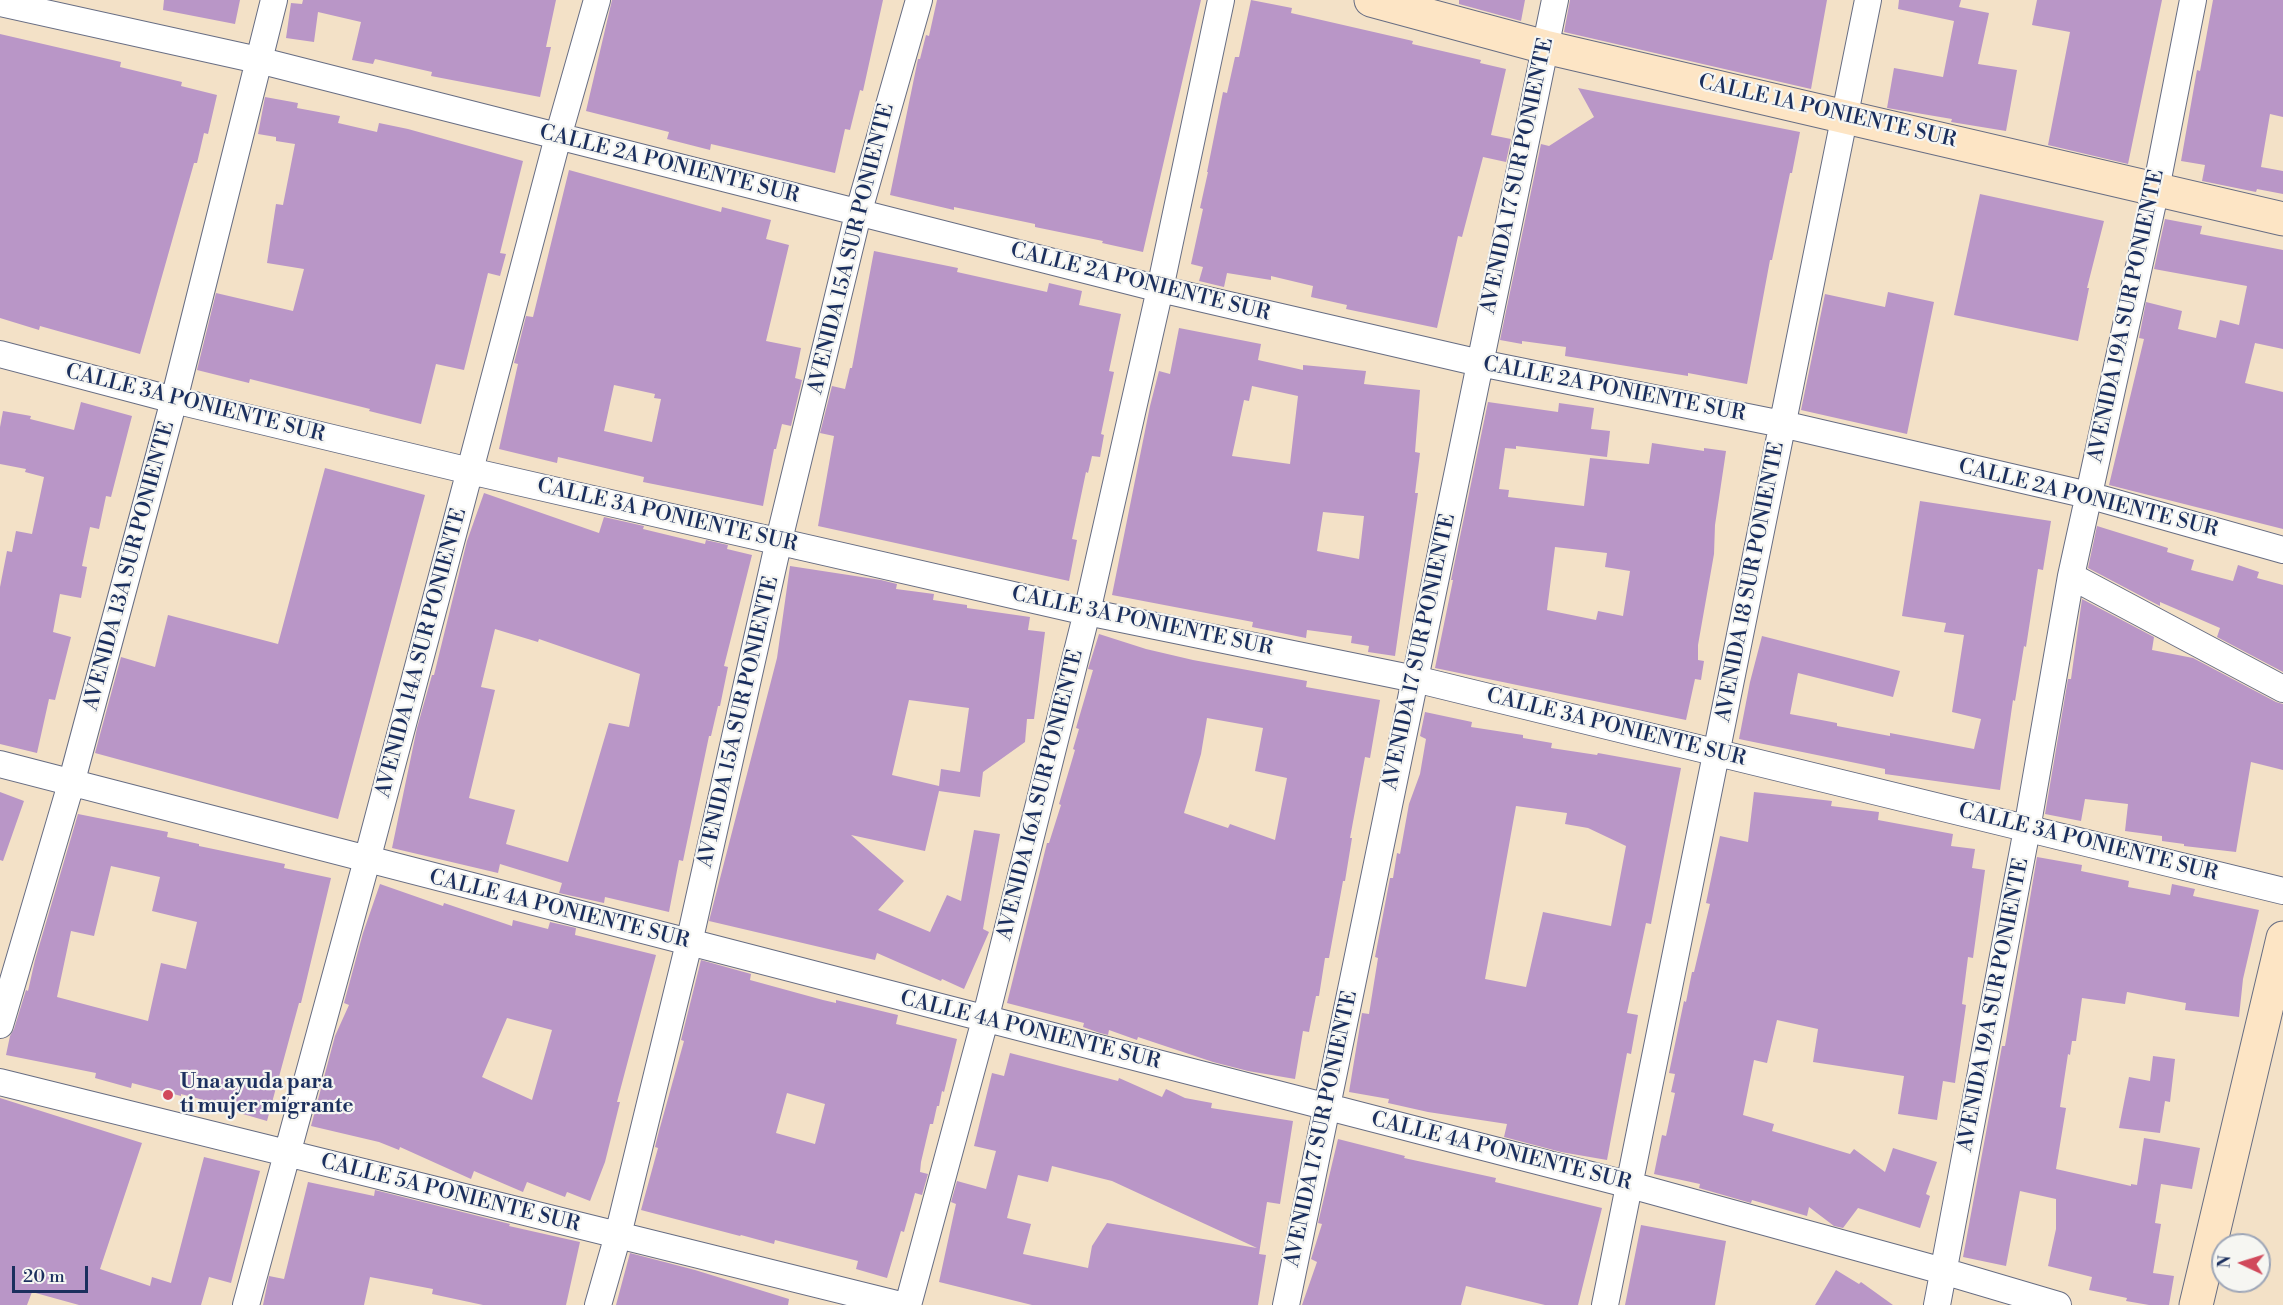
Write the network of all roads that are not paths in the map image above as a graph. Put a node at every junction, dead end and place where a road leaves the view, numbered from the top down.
1 (274, 0) edge
2 (597, 0) edge
3 (919, 0) edge
4 (1221, 0) edge
5 (1371, 0) edge
6 (1555, 0) edge
7 (1868, 0) edge
8 (2193, 0) edge
9 (0, 3) edge
10 (1545, 47) junction
11 (258, 60) junction
12 (1845, 115) junction
13 (558, 136) junction
14 (2156, 189) junction
15 (858, 214) junction
16 (2283, 219) edge
17 (1160, 289) junction
18 (0, 354) edge
19 (1480, 363) junction
20 (174, 400) junction
21 (1782, 424) junction
22 (470, 471) junction
23 (2088, 495) junction
24 (779, 540) junction
25 (2283, 550) edge
26 (2071, 576) junction
27 (1087, 612) junction
28 (1415, 679) junction
29 (2283, 689) edge
30 (1716, 752) junction
31 (0, 765) edge
32 (71, 784) junction
33 (2027, 829) junction
34 (367, 860) junction
35 (2283, 891) edge
36 (2283, 938) edge
37 (689, 943) junction
38 (985, 1020) junction
39 (0, 1025) edge
40 (0, 1082) edge
41 (1327, 1107) junction
42 (288, 1154) junction
43 (1630, 1185) junction
44 (618, 1235) junction
45 (1943, 1271) junction
46 (246, 1305) edge
47 (598, 1305) edge
48 (901, 1305) edge
49 (908, 1305) edge
50 (1286, 1305) edge
51 (1605, 1305) edge
52 (1937, 1305) edge
53 (2058, 1305) edge
54 (2196, 1305) edge

1 - 11 street, AVENIDA 13A SUR PONIENTE
2 - 13 street, AVENIDA 14A SUR PONIENTE
3 - 15 street, AVENIDA 15A SUR PONIENTE
4 - 17 street, AVENIDA 16A SUR PONIENTE
5 - 10 street, CALLE 1A PONIENTE SUR
6 - 10 street, AVENIDA 17 SUR PONIENTE
7 - 12 street, AVENIDA 18 SUR PONIENTE
8 - 14 street, AVENIDA 19A SUR PONIENTE
9 - 11 street, CALLE 2A PONIENTE SUR
10 - 12 street, CALLE 1A PONIENTE SUR
10 - 19 street, AVENIDA 17 SUR PONIENTE
11 - 13 street, CALLE 2A PONIENTE SUR
11 - 20 street, AVENIDA 13A SUR PONIENTE
12 - 14 street, CALLE 1A PONIENTE SUR
12 - 21 street, AVENIDA 18 SUR PONIENTE
13 - 15 street, CALLE 2A PONIENTE SUR
13 - 22 street, AVENIDA 14A SUR PONIENTE
14 - 16 street, CALLE 1A PONIENTE SUR
14 - 23 street, AVENIDA 19A SUR PONIENTE
15 - 17 street, CALLE 2A PONIENTE SUR
15 - 24 street, AVENIDA 15A SUR PONIENTE
17 - 19 street, CALLE 2A PONIENTE SUR
17 - 27 street, AVENIDA 16A SUR PONIENTE
18 - 20 street, CALLE 3A PONIENTE SUR
19 - 21 street, CALLE 2A PONIENTE SUR
19 - 28 street, AVENIDA 17 SUR PONIENTE
20 - 22 street, CALLE 3A PONIENTE SUR
20 - 32 street, AVENIDA 13A SUR PONIENTE
21 - 23 street, CALLE 2A PONIENTE SUR
21 - 30 street, AVENIDA 18 SUR PONIENTE
22 - 24 street, CALLE 3A PONIENTE SUR
22 - 34 street, AVENIDA 14A SUR PONIENTE
23 - 25 street, CALLE 2A PONIENTE SUR
23 - 26 street, AVENIDA 19A SUR PONIENTE
24 - 27 street, CALLE 3A PONIENTE SUR
24 - 37 street, AVENIDA 15A SUR PONIENTE
26 - 29 street
26 - 33 street, AVENIDA 19A SUR PONIENTE
27 - 28 street, CALLE 3A PONIENTE SUR
27 - 38 street, AVENIDA 16A SUR PONIENTE
28 - 30 street, CALLE 3A PONIENTE SUR
28 - 41 street, AVENIDA 17 SUR PONIENTE
30 - 33 street, CALLE 3A PONIENTE SUR
30 - 43 street, AVENIDA 18 SUR PONIENTE
31 - 32 street, CALLE 4A PONIENTE SUR
32 - 34 street, CALLE 4A PONIENTE SUR
32 - 39 street, AVENIDA 13A SUR PONIENTE
33 - 35 street, CALLE 3A PONIENTE SUR
33 - 45 street, AVENIDA 19A SUR PONIENTE
34 - 37 street, CALLE 4A PONIENTE SUR
34 - 42 street, AVENIDA 14A SUR PONIENTE
36 - 54 street
37 - 38 street, CALLE 4A PONIENTE SUR
37 - 44 street, AVENIDA 15A SUR PONIENTE
38 - 41 street, CALLE 4A PONIENTE SUR
38 - 49 street, AVENIDA 16A SUR PONIENTE
40 - 42 street, CALLE 5A PONIENTE SUR
41 - 43 street, CALLE 4A PONIENTE SUR
41 - 50 street, AVENIDA 17 SUR PONIENTE
42 - 44 street, CALLE 5A PONIENTE SUR
42 - 46 street, AVENIDA 14A SUR PONIENTE
43 - 45 street, CALLE 4A PONIENTE SUR
43 - 51 street, AVENIDA 18 SUR PONIENTE
44 - 47 street, AVENIDA 15A SUR PONIENTE
44 - 48 street, CALLE 5A PONIENTE SUR
45 - 52 street, AVENIDA 19A SUR PONIENTE
45 - 53 street, CALLE 4A PONIENTE SUR

